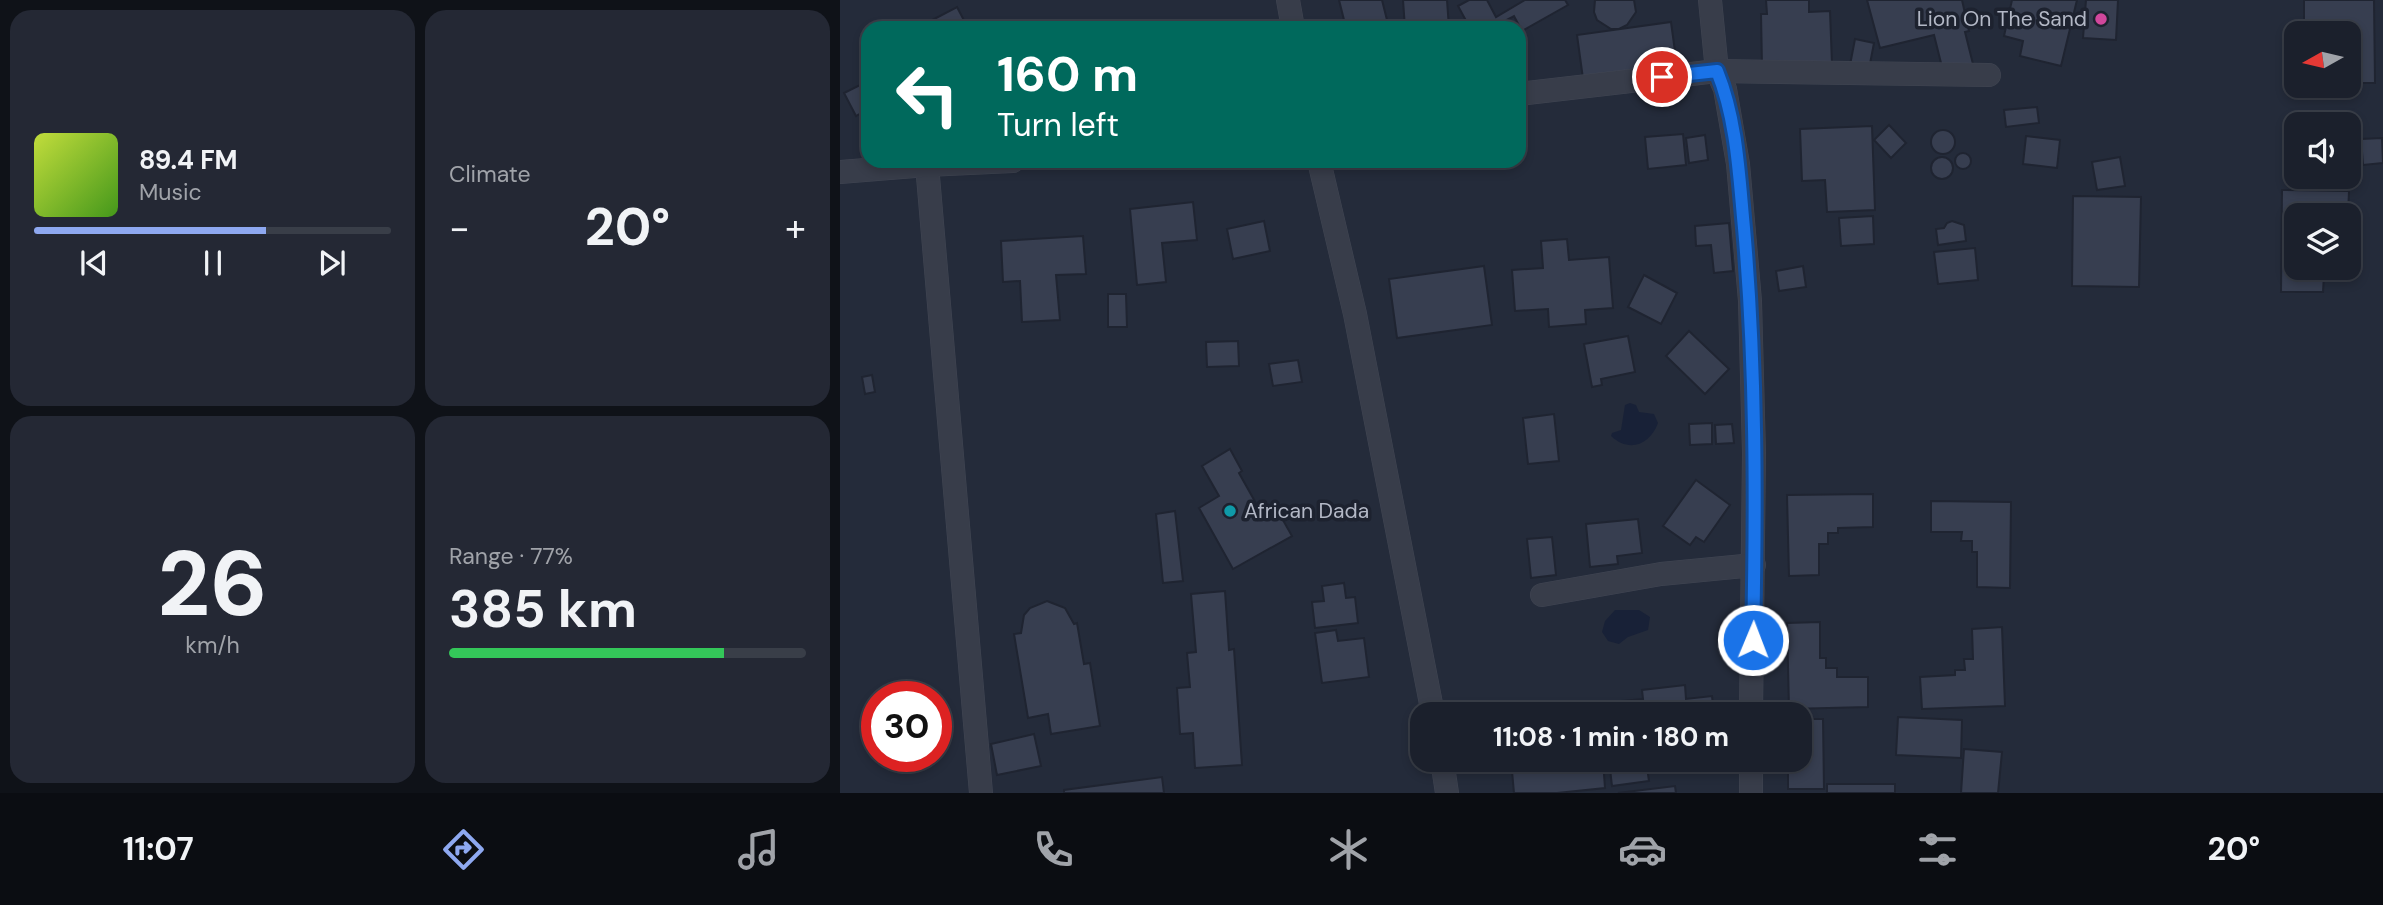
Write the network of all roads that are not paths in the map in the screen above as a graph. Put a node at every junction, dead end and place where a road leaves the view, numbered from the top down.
1 (1288, 0) edge
2 (1710, 0) edge
3 (1292, 21) edge
4 (1717, 71) junction
5 (1989, 75) dead end
6 (1526, 93) edge
7 (890, 168) edge
8 (928, 168) edge
9 (1321, 168) edge
10 (840, 172) edge
11 (1754, 565) junction
12 (1542, 595) dead end
13 (1431, 702) edge
14 (1751, 702) edge
15 (1444, 772) edge
16 (1751, 772) edge
17 (981, 793) edge
18 (1447, 793) edge
19 (1751, 793) edge

1 - 3 street
2 - 4 street
4 - 5 street
4 - 6 street
4 - 11 street
7 - 10 street
8 - 17 street
9 - 13 street
11 - 12 street
11 - 14 street
15 - 18 street
16 - 19 street

